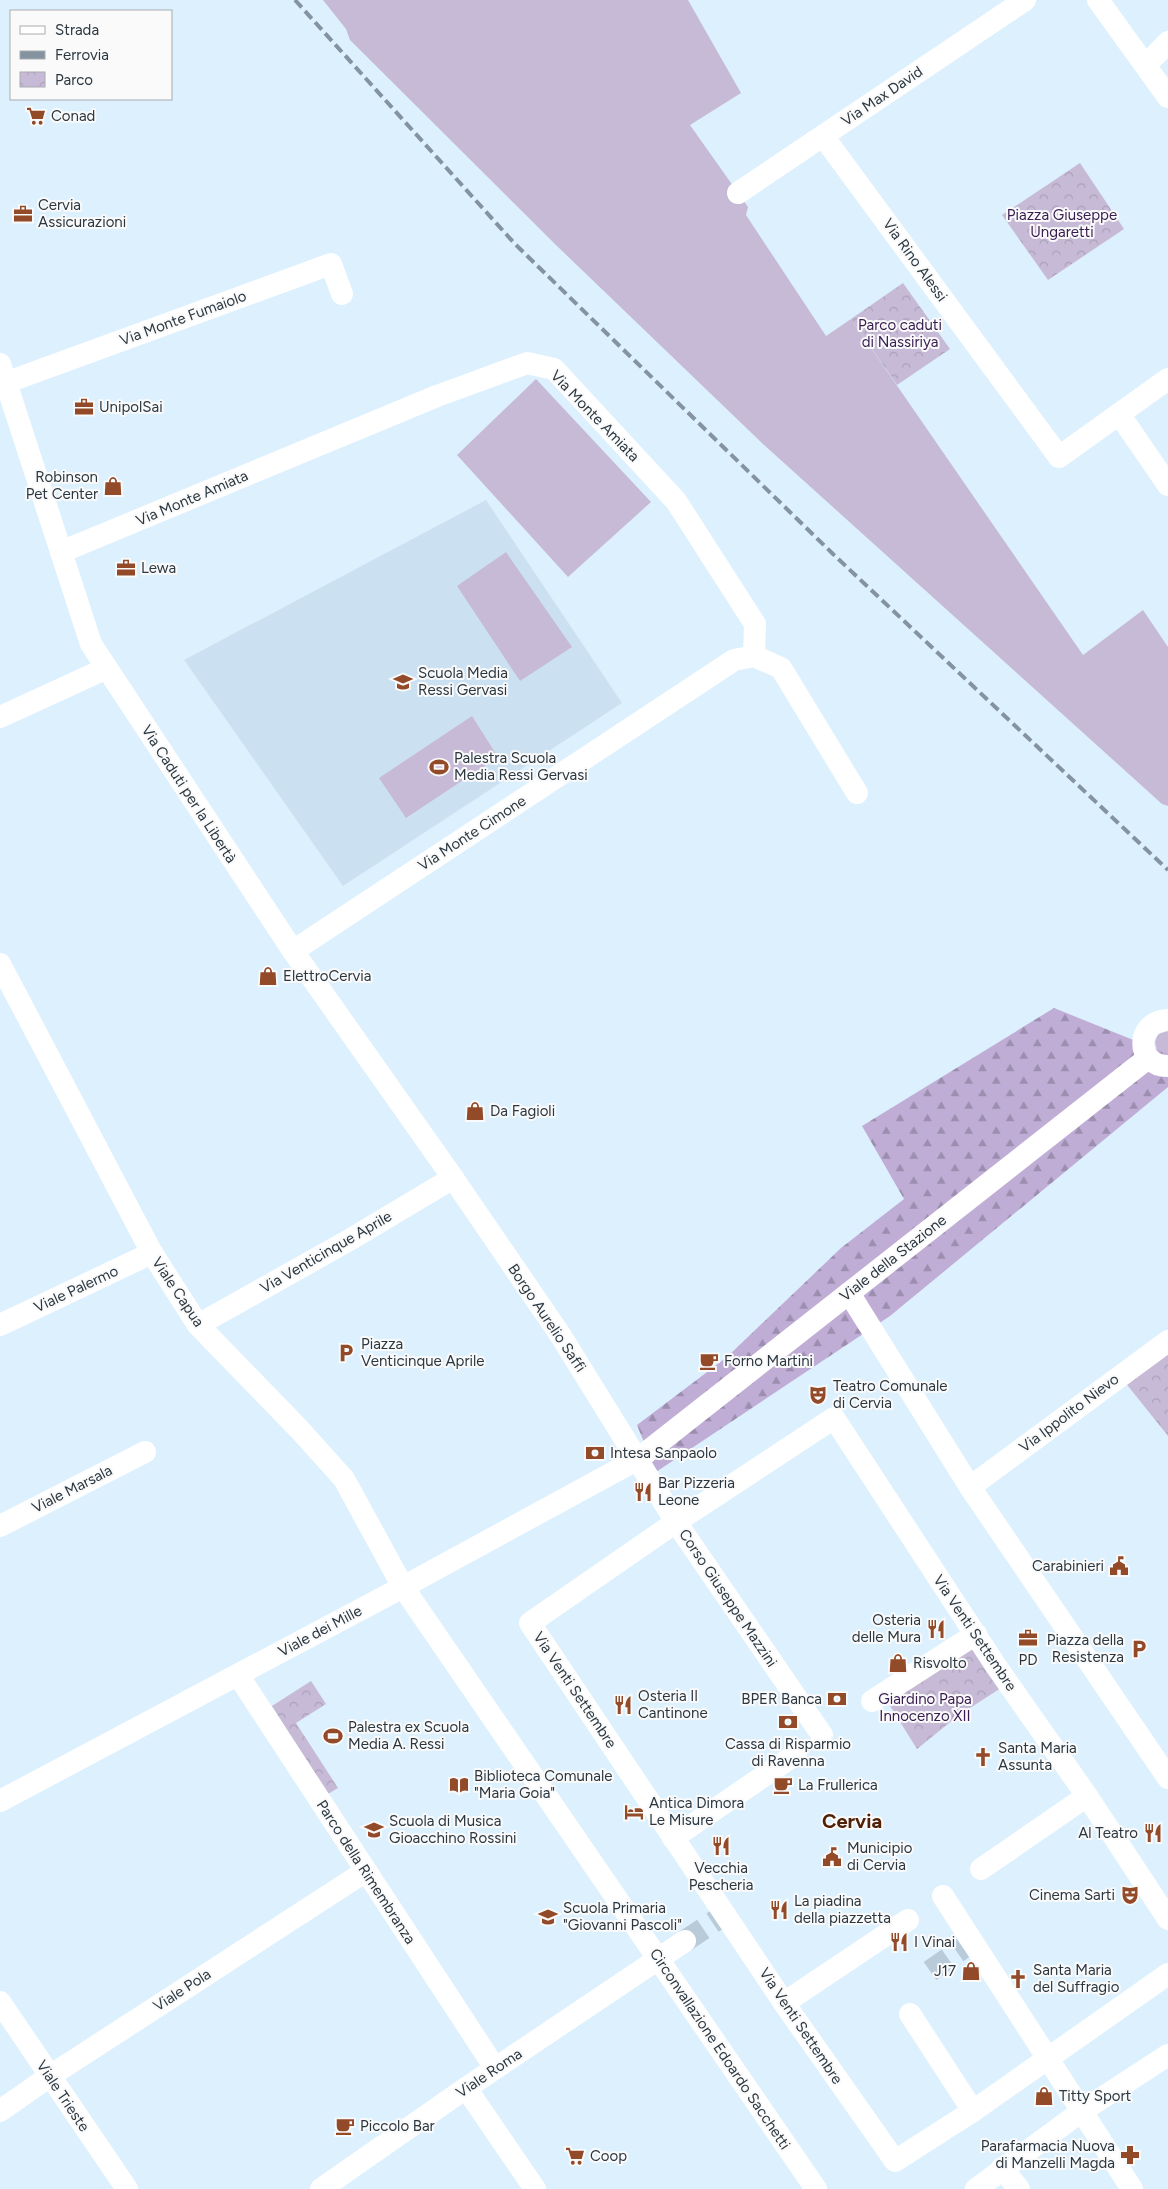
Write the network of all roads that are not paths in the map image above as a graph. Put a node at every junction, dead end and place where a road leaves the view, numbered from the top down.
1 (1026, 0) edge
2 (1098, 0) edge
3 (1168, 42) edge
4 (1146, 65) junction
5 (1168, 97) edge
6 (823, 136) junction
7 (738, 193) dead end
8 (342, 294) dead end
9 (2, 371) edge
10 (1168, 380) edge
11 (1119, 414) junction
12 (1168, 485) edge
13 (61, 552) junction
14 (754, 656) junction
15 (107, 668) junction
16 (0, 717) edge
17 (857, 793) dead end
18 (293, 951) junction
19 (0, 964) edge
20 (1168, 1020) edge
21 (1158, 1062) edge
22 (453, 1178) junction
23 (152, 1253) junction
24 (849, 1293) junction
25 (2, 1319) edge
26 (198, 1325) junction
27 (1168, 1341) edge
28 (145, 1452) dead end
29 (638, 1459) junction
30 (970, 1487) junction
31 (676, 1522) junction
32 (0, 1526) edge
33 (403, 1587) junction
34 (976, 1634) junction
35 (238, 1675) junction
36 (872, 1701) dead end
37 (822, 1735) dead end
38 (796, 1754) dead end
39 (1168, 1778) edge
40 (1087, 1796) junction
41 (0, 1801) edge
42 (673, 1838) junction
43 (981, 1869) dead end
44 (366, 1872) junction
45 (943, 1896) dead end
46 (1168, 1919) edge
47 (908, 1920) dead end
48 (685, 1941) tunnel mouth
49 (658, 1959) junction
50 (1168, 1974) edge
51 (0, 2002) edge
52 (784, 2002) junction
53 (910, 2014) dead end
54 (1168, 2055) edge
55 (1048, 2058) junction
56 (495, 2068) junction
57 (50, 2076) junction
58 (466, 2088) junction
59 (0, 2111) edge
60 (973, 2111) junction
61 (1082, 2111) junction
62 (1002, 2168) junction
63 (813, 2188) edge
64 (127, 2189) edge
65 (321, 2189) edge
66 (535, 2189) edge
67 (976, 2189) edge
68 (1019, 2189) edge
69 (1132, 2189) edge

1 - 6 street, Via Max David
2 - 4 street
3 - 4 street
4 - 5 street
6 - 7 street, Via Max David
6 - 11 street, Via Rino Alessi
8 - 9 street, Via Monte Fumaiolo
9 - 13 street, Via Caduti per la Libertà
10 - 11 street
11 - 12 street
13 - 14 street, Via Monte Amiata
13 - 15 street, Via Caduti per la Libertà
14 - 17 street
14 - 18 street, Via Monte Cimone
15 - 16 street
15 - 18 street, Via Caduti per la Libertà
18 - 22 street, Via Caduti per la Libertà
19 - 23 street, Viale Capua
20 - 21 street
21 - 24 street, Viale della Stazione
22 - 26 street, Via Venticinque Aprile
22 - 29 street, Borgo Aurelio Saffi
23 - 25 street, Viale Palermo
23 - 26 street, Viale Capua
24 - 29 street, Viale della Stazione
24 - 30 street
26 - 33 street, Viale Capua
27 - 30 street, Via Ippolito Nievo
28 - 32 street, Viale Marsala
29 - 31 street, Corso Giuseppe Mazzini
29 - 33 street, Viale dei Mille
30 - 39 street
31 - 34 street, Via Venti Settembre
31 - 37 street, Corso Giuseppe Mazzini
31 - 42 street, Via Venti Settembre
33 - 35 street, Viale dei Mille
33 - 49 street, Circonvallazione Edoardo Sacchetti
34 - 36 street
34 - 40 street, Via Venti Settembre
35 - 41 street, Viale dei Mille
35 - 44 street, Parco della Rimembranza
38 - 42 street
40 - 43 street
40 - 46 street, Via Venti Settembre
42 - 52 street, Via Venti Settembre
44 - 56 street, Parco della Rimembranza
44 - 57 street, Viale Pola
45 - 55 street
47 - 52 street
48 - 49 street, Viale Roma
49 - 56 street, Viale Roma
49 - 63 street, Circonvallazione Edoardo Sacchetti
50 - 55 street, Via Venti Settembre
51 - 57 street, Viale Trieste
52 - 60 street, Via Venti Settembre
53 - 60 street
54 - 61 street
55 - 60 street, Via Venti Settembre
55 - 61 street
56 - 58 street, Viale Roma
57 - 59 street, Viale Pola
57 - 64 street, Viale Trieste
58 - 65 street, Viale Roma
58 - 66 street
61 - 62 street
61 - 69 street
62 - 67 street
62 - 68 street

